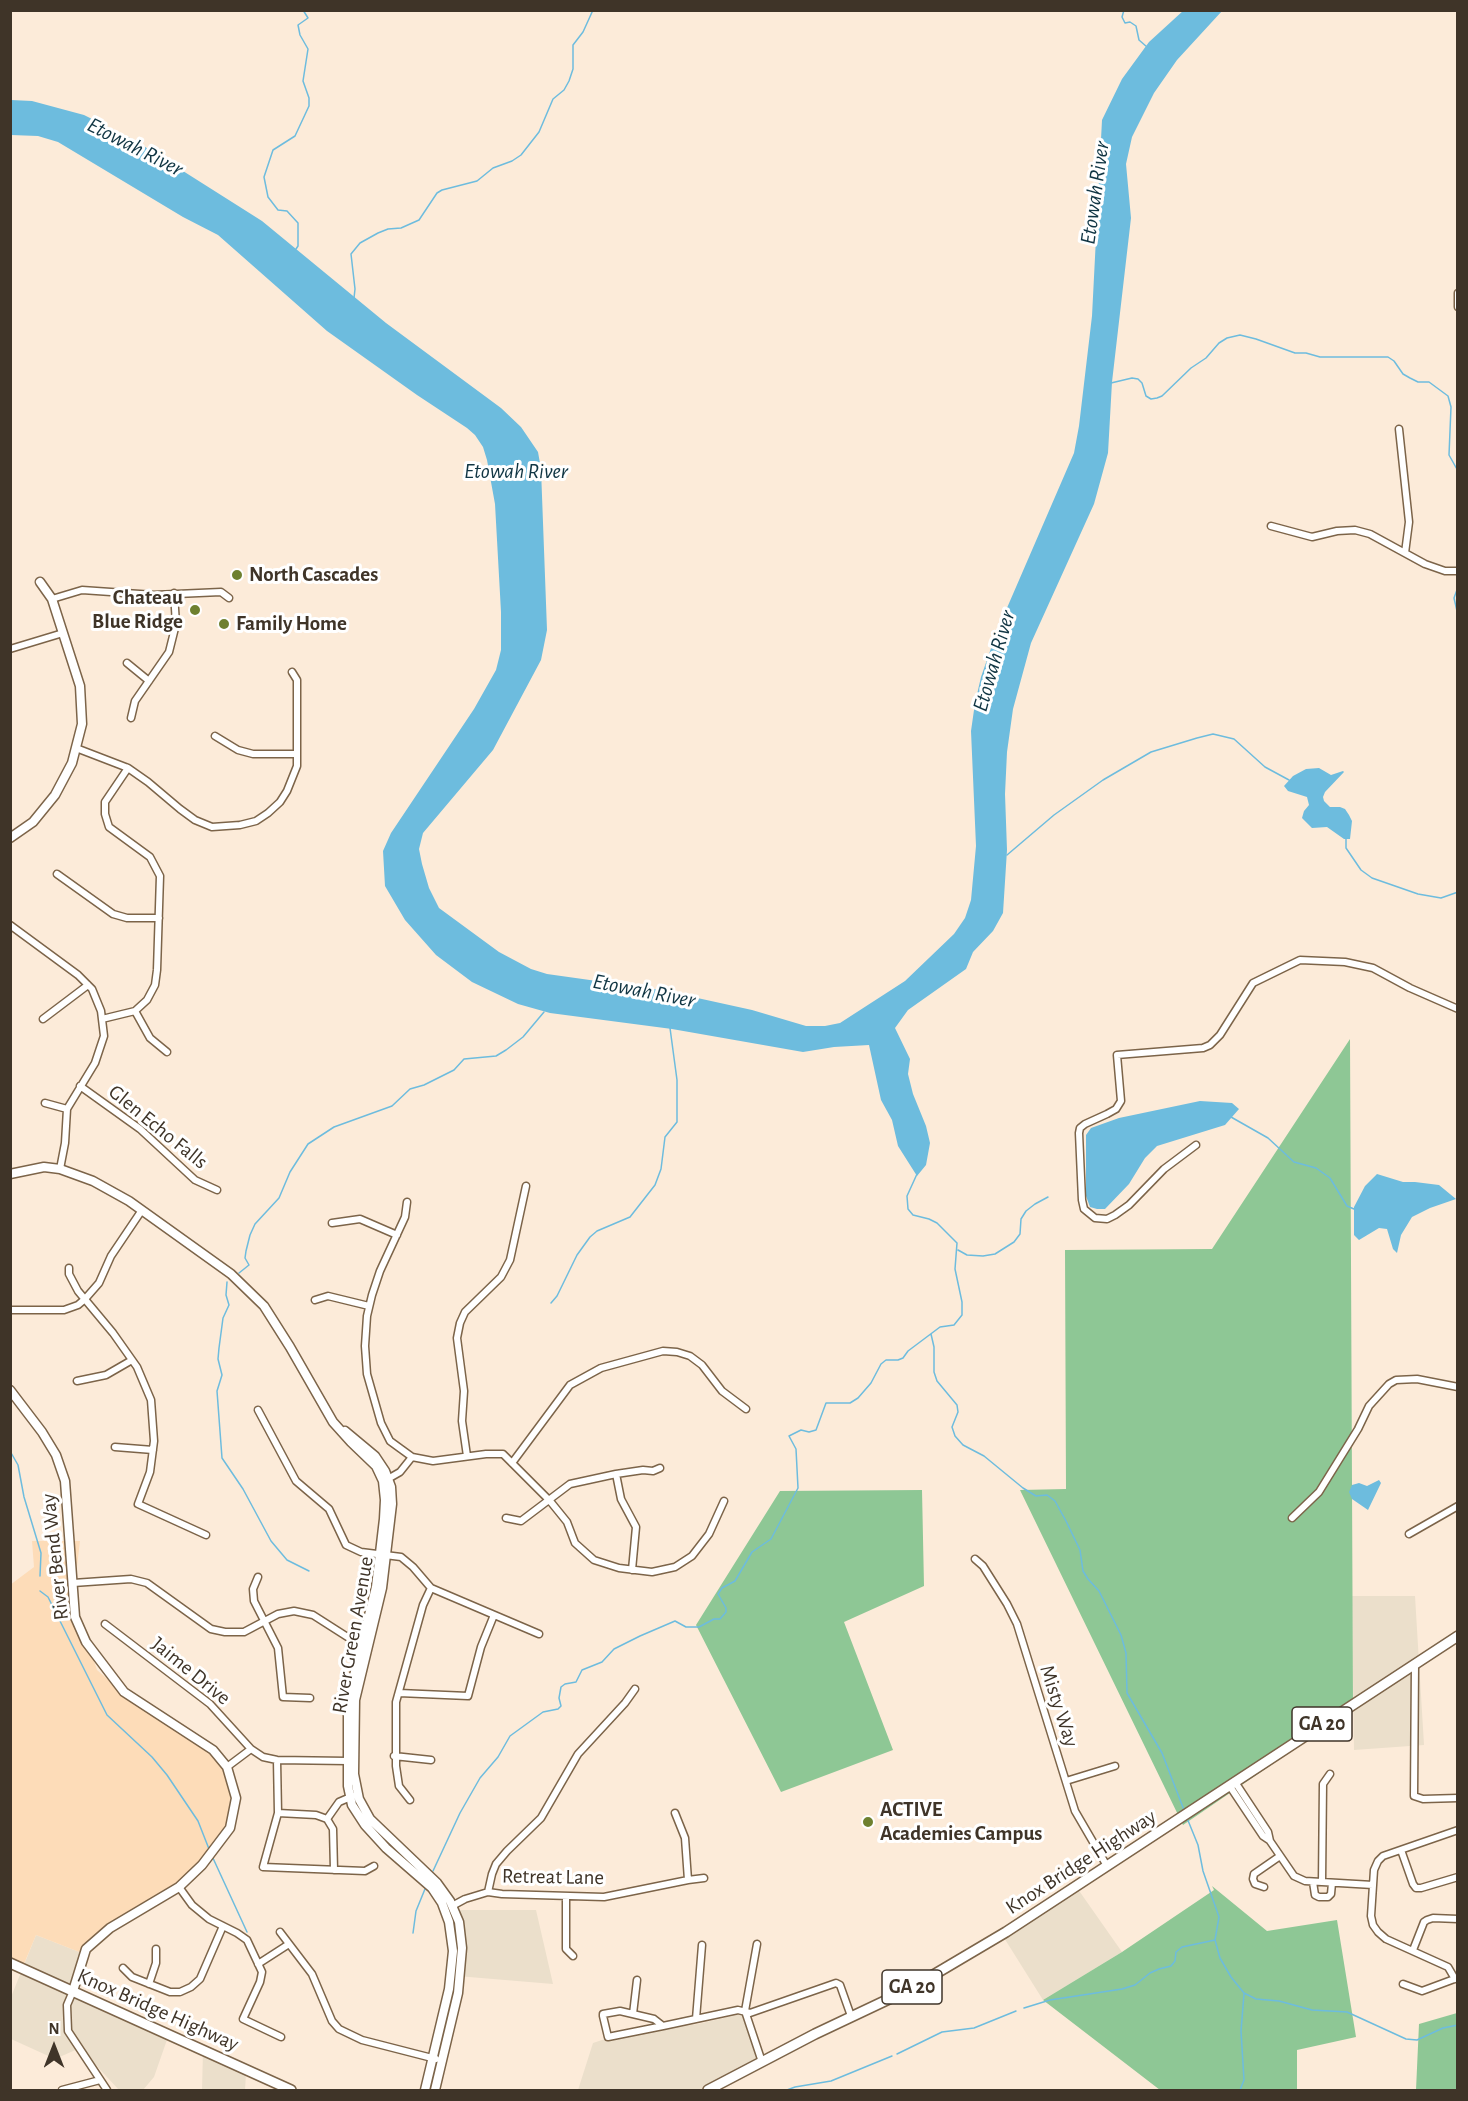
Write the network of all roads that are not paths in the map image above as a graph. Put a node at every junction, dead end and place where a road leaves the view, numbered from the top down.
1 (1458, 293) edge
2 (1458, 307) edge
3 (1399, 429) dead end
4 (1271, 526) dead end
5 (1405, 553) junction
6 (1458, 571) edge
7 (40, 582) dead end
8 (174, 593) junction
9 (229, 598) dead end
10 (52, 599) junction
11 (63, 633) junction
12 (10, 649) edge
13 (127, 663) dead end
14 (292, 672) dead end
15 (149, 681) junction
16 (131, 718) dead end
17 (215, 736) dead end
18 (76, 748) junction
19 (297, 754) junction
20 (128, 768) junction
21 (10, 838) edge
22 (57, 874) dead end
23 (159, 918) junction
24 (10, 925) edge
25 (88, 985) junction
26 (1458, 1009) edge
27 (135, 1011) junction
28 (43, 1019) dead end
29 (102, 1019) junction
30 (167, 1052) dead end
31 (80, 1086) junction
32 (45, 1103) dead end
33 (67, 1109) junction
34 (1197, 1145) dead end
35 (60, 1169) junction
36 (10, 1174) edge
37 (526, 1186) dead end
38 (217, 1190) dead end
39 (407, 1202) dead end
40 (142, 1210) junction
41 (332, 1223) dead end
42 (397, 1235) junction
43 (69, 1268) dead end
44 (85, 1299) junction
45 (315, 1300) dead end
46 (369, 1306) junction
47 (10, 1310) edge
48 (132, 1360) junction
49 (77, 1381) dead end
50 (1458, 1387) edge
51 (10, 1390) edge
52 (746, 1408) dead end
53 (258, 1410) dead end
54 (116, 1448) dead end
55 (153, 1450) junction
56 (467, 1456) junction
57 (412, 1457) junction
58 (512, 1463) junction
59 (660, 1468) dead end
60 (616, 1474) junction
61 (385, 1480) junction
62 (550, 1501) junction
63 (724, 1501) dead end
64 (1458, 1506) edge
65 (506, 1518) dead end
66 (1292, 1518) dead end
67 (1409, 1534) dead end
68 (206, 1535) dead end
69 (383, 1555) junction
70 (975, 1559) dead end
71 (632, 1570) junction
72 (258, 1577) dead end
73 (73, 1583) junction
74 (431, 1588) junction
75 (494, 1615) junction
76 (265, 1621) junction
77 (105, 1624) dead end
78 (539, 1634) dead end
79 (1458, 1636) edge
80 (365, 1645) junction
81 (1415, 1664) junction
82 (635, 1689) dead end
83 (399, 1693) junction
84 (310, 1698) dead end
85 (251, 1749) junction
86 (394, 1756) junction
87 (277, 1760) junction
88 (431, 1760) dead end
89 (348, 1761) junction
90 (1115, 1766) dead end
91 (227, 1767) junction
92 (1330, 1774) dead end
93 (1066, 1781) junction
94 (1232, 1783) junction
95 (354, 1796) junction
96 (1458, 1798) edge
97 (410, 1800) dead end
98 (278, 1813) junction
99 (675, 1813) dead end
100 (327, 1819) junction
101 (1458, 1830) edge
102 (1401, 1850) junction
103 (1280, 1856) junction
104 (374, 1866) dead end
105 (1107, 1866) junction
106 (334, 1870) junction
107 (1458, 1877) edge
108 (704, 1878) dead end
109 (688, 1880) junction
110 (1313, 1882) junction
111 (1322, 1882) junction
112 (1332, 1882) junction
113 (1372, 1885) junction
114 (179, 1887) junction
115 (1264, 1887) dead end
116 (488, 1892) junction
117 (566, 1897) junction
118 (452, 1906) junction
119 (1458, 1919) edge
120 (223, 1926) junction
121 (279, 1932) dead end
122 (289, 1944) junction
123 (757, 1944) dead end
124 (702, 1945) dead end
125 (156, 1949) dead end
126 (1413, 1950) junction
127 (573, 1956) dead end
128 (10, 1963) edge
129 (258, 1964) junction
130 (123, 1968) dead end
131 (1456, 1979) edge
132 (637, 1980) dead end
133 (149, 1984) junction
134 (1403, 1984) dead end
135 (73, 1991) junction
136 (745, 2011) junction
137 (633, 2014) junction
138 (851, 2016) junction
139 (696, 2019) junction
140 (663, 2026) junction
141 (281, 2037) dead end
142 (438, 2060) junction
143 (762, 2062) junction
144 (100, 2080) junction
145 (62, 2091) edge
146 (107, 2091) edge
147 (291, 2091) edge
148 (425, 2091) edge
149 (435, 2091) edge
150 (708, 2091) edge

1 - 2 street
3 - 5 street
4 - 5 street
5 - 6 street
7 - 10 street
8 - 9 street
8 - 10 street
8 - 15 street
10 - 11 street
11 - 12 street
11 - 18 street
13 - 15 street
14 - 19 street
15 - 16 street
17 - 19 street
18 - 20 street
18 - 21 street
19 - 20 street
20 - 23 street
22 - 23 street
23 - 27 street
24 - 25 street
25 - 28 street
25 - 29 street
26 - 34 street
27 - 29 street
27 - 30 street
29 - 31 street
31 - 33 street
31 - 38 street, Glen Echo Falls
32 - 33 street
33 - 35 street
35 - 36 street, River Green Avenue
35 - 40 street, River Green Avenue
37 - 56 street
39 - 42 street
40 - 44 street
40 - 61 street, River Green Avenue
41 - 42 street
42 - 46 street
43 - 44 street
44 - 47 street
44 - 48 street
45 - 46 street
46 - 57 street
48 - 49 street
48 - 55 street
50 - 66 street
51 - 73 street, River Bend Way
52 - 58 street
53 - 69 street
54 - 55 street
55 - 68 street
56 - 57 street
56 - 58 street
57 - 61 street
58 - 62 street
59 - 60 street
60 - 62 street
60 - 71 street
61 - 69 street, River Green Avenue
62 - 65 street
62 - 71 street
63 - 71 street
64 - 67 street
69 - 74 street
69 - 80 street, River Green Avenue
70 - 93 street, Misty Way
72 - 76 street
73 - 76 street
73 - 91 street, River Bend Way
74 - 75 street
74 - 83 street
75 - 78 street
75 - 83 street
76 - 80 street
76 - 84 street
77 - 85 street, Jaime Drive
79 - 81 main road, Knox Bridge Highway / GA 20
80 - 89 street, River Green Avenue
80 - 95 street, River Green Avenue
81 - 94 main road, Knox Bridge Highway / GA 20
81 - 96 street
82 - 116 street
83 - 86 street
85 - 87 street, Jaime Drive
85 - 91 street
86 - 88 street
86 - 97 street
87 - 89 street, Jaime Drive
87 - 98 street
89 - 95 street, River Green Avenue
90 - 93 street
91 - 114 street, River Bend Way
92 - 111 street
93 - 105 street, Misty Way
94 - 103 street
94 - 105 main road, Knox Bridge Highway / GA 20
95 - 100 street
95 - 118 street, River Green Avenue
95 - 142 street, River Green Avenue
98 - 100 street
98 - 106 street
99 - 109 street
100 - 106 street
101 - 102 street
102 - 107 street
102 - 113 street
103 - 110 street
103 - 115 street
104 - 106 street
105 - 138 main road, Knox Bridge Highway / GA 20
108 - 109 street, Retreat Lane
109 - 117 street, Retreat Lane
110 - 111 street
110 - 112 street
111 - 112 street
112 - 113 street
113 - 126 street
114 - 120 street
114 - 135 street, River Bend Way
116 - 117 street, Retreat Lane
116 - 118 street
117 - 127 street
118 - 142 street, River Green Avenue
119 - 126 street
120 - 129 street
120 - 133 street
121 - 122 street
122 - 129 street
122 - 142 street
123 - 136 street
124 - 139 street
125 - 133 street
126 - 131 street
128 - 135 main road, Knox Bridge Highway
129 - 141 street
130 - 133 street
131 - 134 street
132 - 137 street
135 - 144 street
135 - 147 main road, Knox Bridge Highway
136 - 138 street
136 - 139 street
136 - 143 street
137 - 140 street
137 - 140 street
138 - 143 main road, Knox Bridge Highway / GA 20
139 - 140 street
142 - 148 street, River Green Avenue
142 - 149 street, River Green Avenue
143 - 150 main road, Knox Bridge Highway / GA 20
144 - 145 street
144 - 146 street

